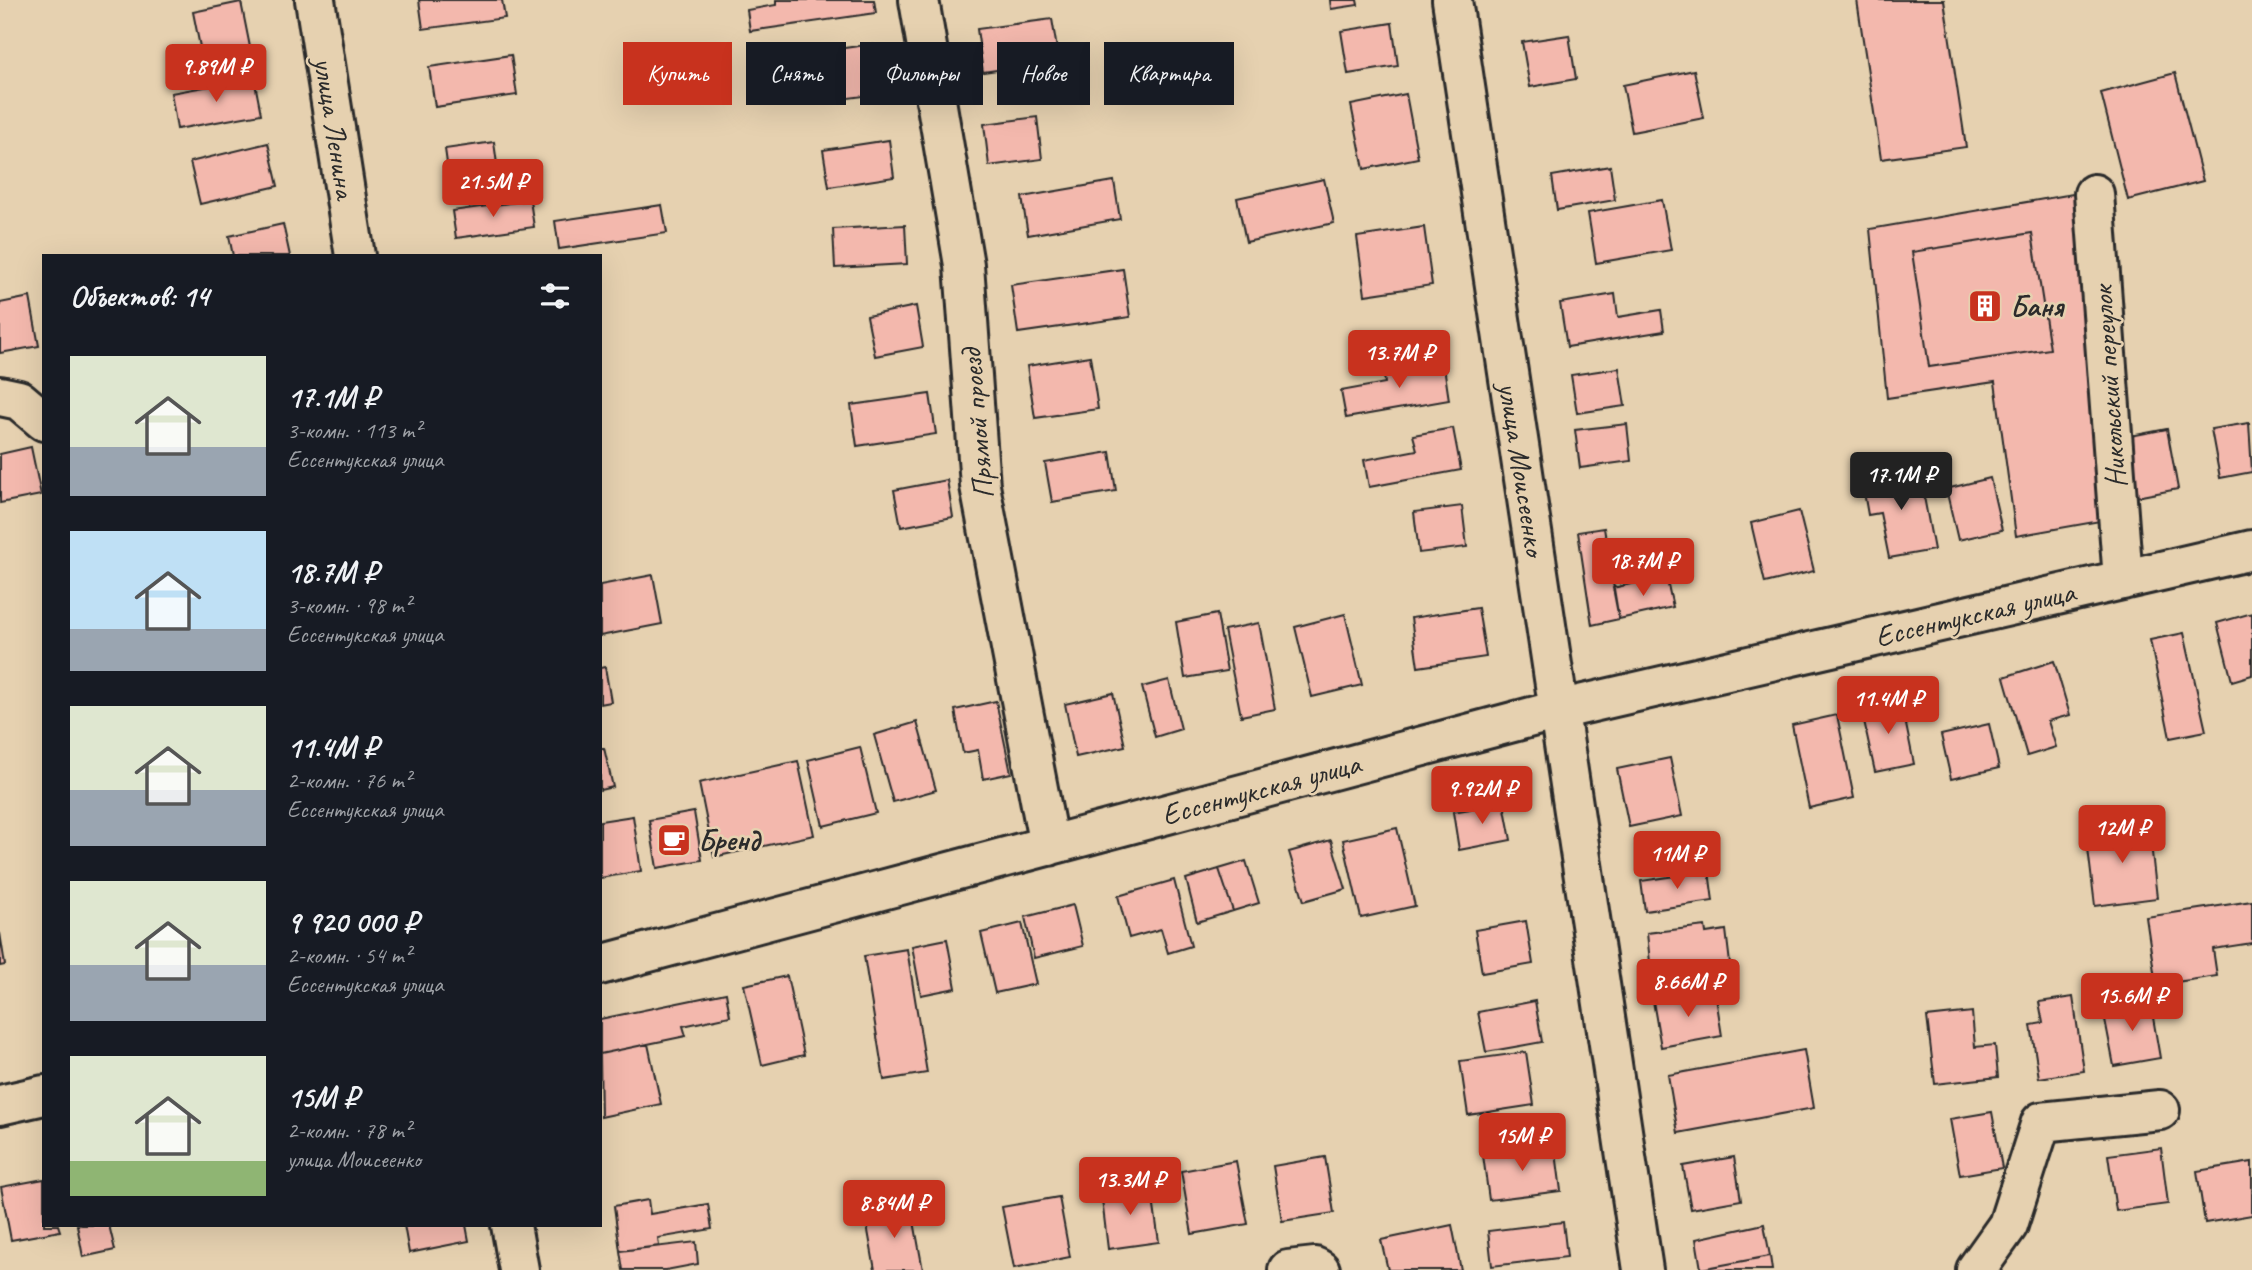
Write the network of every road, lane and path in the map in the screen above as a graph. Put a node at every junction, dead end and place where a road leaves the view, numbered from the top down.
1 (315, 0) edge
2 (919, 0) edge
3 (1452, 0) edge
4 (2094, 194) dead end
5 (355, 254) edge
6 (0, 396) edge
7 (42, 419) edge
8 (2252, 550) edge
9 (2123, 580) junction
10 (1558, 710) junction
11 (1049, 846) junction
12 (602, 964) edge
13 (42, 1095) edge
14 (0, 1105) edge
15 (2160, 1110) dead end
16 (511, 1227) edge
17 (519, 1270) edge
18 (1289, 1270) edge
19 (1320, 1270) edge
20 (1643, 1270) edge
21 (1976, 1270) edge

1 - 5 street, улица Ленина
2 - 11 street, Прямой проезд
3 - 10 street, улица Моисеенко
4 - 9 street, Никольский переулок
6 - 7 street
8 - 9 street, Ессентукская улица
9 - 10 street, Ессентукская улица
10 - 11 street, Ессентукская улица
10 - 20 street, улица Моисеенко
11 - 12 street, Ессентукская улица
13 - 14 street
15 - 21 street
16 - 17 street
18 - 19 street

